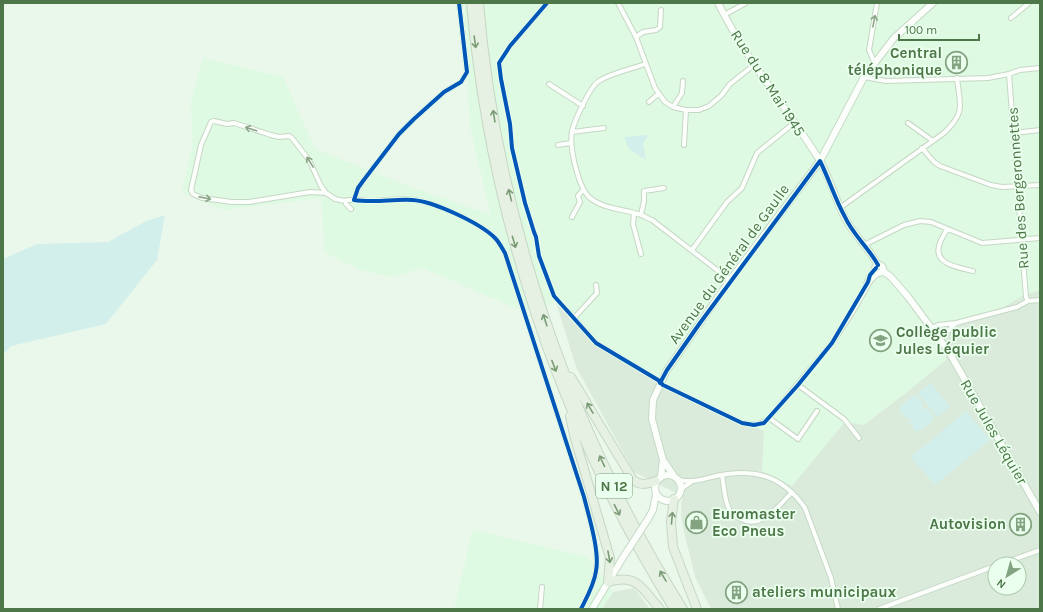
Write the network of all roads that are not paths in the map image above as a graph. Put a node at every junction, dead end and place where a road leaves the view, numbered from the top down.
1 (459, 3) edge
2 (471, 3) edge
3 (479, 3) edge
4 (547, 3) edge
5 (618, 3) edge
6 (718, 3) edge
7 (746, 3) edge
8 (877, 3) edge
9 (933, 3) edge
10 (1030, 3) edge
11 (661, 10) dead end
12 (724, 15) junction
13 (1011, 18) dead end
14 (636, 37) junction
15 (510, 46) dead end
16 (874, 62) junction
17 (645, 64) junction
18 (754, 65) junction
19 (1040, 68) edge
20 (1009, 74) junction
21 (864, 76) junction
22 (957, 78) junction
23 (683, 82) dead end
24 (549, 84) dead end
25 (658, 94) junction
26 (649, 102) dead end
27 (583, 106) junction
28 (673, 107) junction
29 (686, 110) junction
30 (908, 123) dead end
31 (794, 124) junction
32 (604, 128) dead end
33 (1040, 130) edge
34 (572, 132) junction
35 (1014, 133) junction
36 (933, 141) junction
37 (571, 143) junction
38 (558, 145) dead end
39 (684, 145) dead end
40 (922, 148) junction
41 (820, 161) junction
42 (1040, 185) edge
43 (1018, 186) junction
44 (664, 188) dead end
45 (583, 190) junction
46 (326, 193) junction
47 (354, 200) junction
48 (345, 201) junction
49 (841, 207) junction
50 (351, 210) dead end
51 (634, 213) junction
52 (640, 215) junction
53 (572, 217) dead end
54 (947, 229) junction
55 (1040, 238) edge
56 (1023, 240) junction
57 (864, 245) junction
58 (692, 250) junction
59 (641, 254) dead end
60 (879, 269) junction
61 (973, 271) dead end
62 (730, 280) junction
63 (596, 285) dead end
64 (1040, 300) edge
65 (1028, 301) junction
66 (568, 311) dead end
67 (574, 318) junction
68 (956, 323) junction
69 (932, 328) junction
70 (940, 339) junction
71 (559, 356) junction
72 (660, 383) junction
73 (798, 385) junction
74 (566, 398) junction
75 (817, 411) dead end
76 (769, 418) junction
77 (859, 438) dead end
78 (663, 460) junction
79 (722, 475) junction
80 (675, 477) junction
81 (659, 479) junction
82 (691, 482) junction
83 (681, 489) junction
84 (792, 492) junction
85 (656, 494) junction
86 (670, 500) junction
87 (653, 510) junction
88 (1040, 512) edge
89 (1040, 550) edge
90 (1023, 556) edge
91 (987, 569) edge
92 (608, 582) junction
93 (542, 587) dead end
94 (540, 609) edge
95 (581, 609) edge
96 (592, 609) edge
97 (660, 609) edge
98 (674, 609) edge
99 (683, 609) edge
100 (697, 609) edge
101 (838, 609) edge
102 (879, 609) edge

1 - 47 street
2 -> 74 highway, N 12
71 -> 3 highway, N 12
4 - 15 street
5 - 14 street
6 - 12 street, Rue du 8 Mai 1945
7 - 12 street
16 -> 8 street
9 - 16 street, Avenue du Général de Gaulle
10 - 13 street
11 - 14 street
12 - 18 street, Rue du 8 Mai 1945
14 - 17 street
16 - 21 street, Avenue du Général de Gaulle
17 - 25 street
17 - 27 street
18 - 29 street
18 - 31 street, Rue du 8 Mai 1945
19 - 20 street
20 - 22 street
20 - 35 street, Rue des Bergeronnettes
21 - 22 street
21 - 41 street, Avenue du Général de Gaulle
22 - 36 street
23 - 28 street
24 - 27 street
25 - 26 street
25 - 28 street
27 - 34 street
28 - 29 street
29 - 39 street
30 - 36 street
31 - 41 street, Rue du 8 Mai 1945
31 - 58 street
32 - 34 street
33 - 35 street
34 - 37 street
35 - 43 street, Rue des Bergeronnettes
36 - 40 street
37 - 38 street
37 - 45 street
40 - 43 street
40 - 49 street
41 - 49 street, Rue du 8 Mai 1945
41 - 62 street, Avenue du Général de Gaulle
42 - 43 street
43 - 56 street, Rue des Bergeronnettes
44 - 52 street
45 - 51 street
45 - 53 street
46 -> 46 street
46 - 48 street
47 - 48 street
47 - 95 street
48 - 50 street
49 - 57 street, Rue du 8 Mai 1945
51 - 52 street
51 - 59 street
52 - 58 street
54 - 56 street
54 - 57 street
54 - 61 street
55 - 56 street
56 - 65 street, Rue des Bergeronnettes
57 - 60 street, Rue du 8 Mai 1945
58 - 62 street
60 - 69 street, Rue Jules Léquier
60 - 73 street
62 - 72 street, Avenue du Général de Gaulle
63 - 67 street
64 - 65 street
65 - 68 street
66 - 67 street
67 - 72 street
68 - 69 street
68 - 70 street
69 - 70 street, Rue Jules Léquier
70 - 88 street, Rue Jules Léquier
81 -> 71 highway
99 -> 71 highway, N 12
72 - 76 street
72 - 78 street, Avenue du Général de Gaulle
73 - 76 street
73 - 77 street
74 -> 92 highway
74 -> 98 highway, N 12
75 - 76 street
78 - 80 street, Avenue du Général de Gaulle
78 - 81 street, Avenue du Général de Gaulle
79 - 82 street
79 - 84 street
79 - 84 street
80 - 81 street
80 - 82 street
80 - 83 street
81 - 85 street
82 - 83 street
83 - 86 street
84 - 101 street
85 - 86 street
85 - 87 street
86 - 87 street
100 -> 86 highway
87 - 92 street, bridge
89 - 90 street
91 - 102 street
92 - 96 street
92 - 97 highway
93 - 94 street

